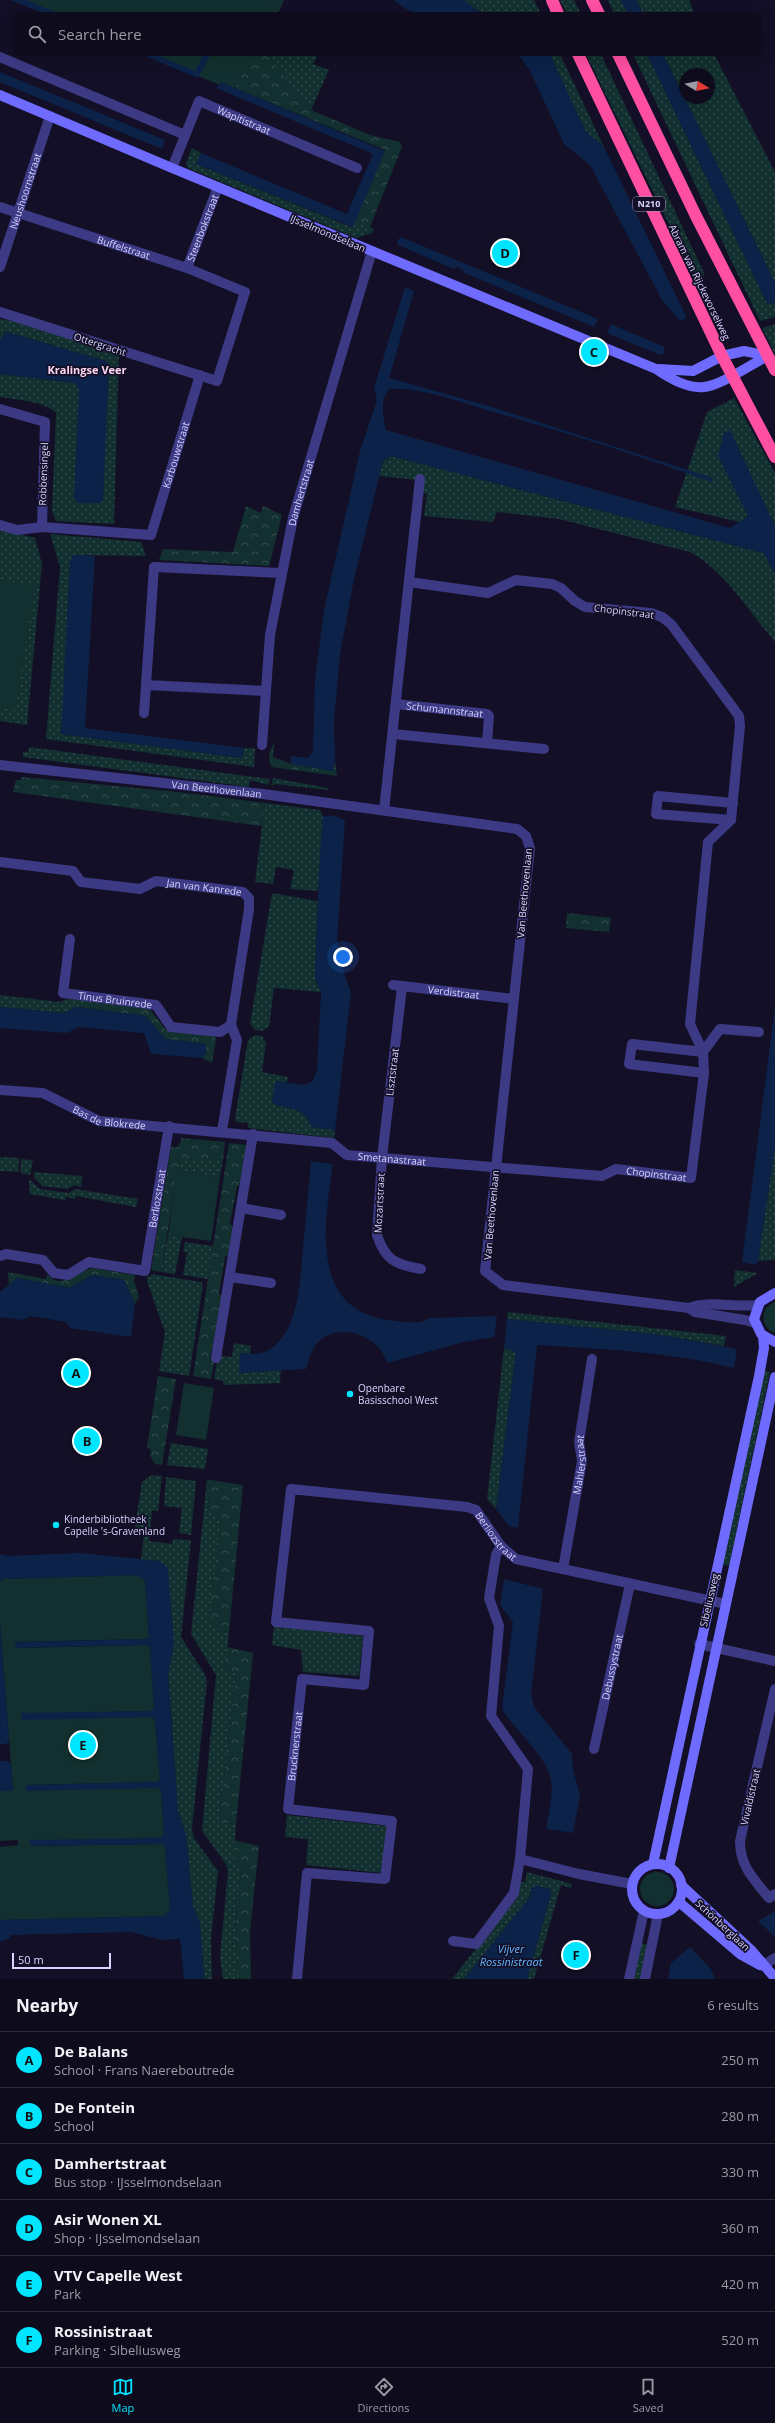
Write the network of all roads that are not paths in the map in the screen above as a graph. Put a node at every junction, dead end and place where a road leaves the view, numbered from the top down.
1 (552, 0) edge
2 (592, 0) edge
3 (557, 12) edge
4 (598, 12) edge
5 (579, 56) edge
6 (619, 56) edge
7 (0, 58) edge
8 (0, 95) edge
9 (50, 116) junction
10 (186, 135) junction
11 (172, 168) junction
12 (357, 168) dead end
13 (218, 187) junction
14 (0, 207) edge
15 (16, 212) junction
16 (372, 251) junction
17 (0, 267) edge
18 (187, 268) junction
19 (0, 312) edge
20 (722, 356) junction
21 (768, 356) junction
22 (656, 369) junction
23 (775, 370) edge
24 (200, 375) junction
25 (733, 376) junction
26 (0, 409) edge
27 (775, 456) edge
28 (420, 479) dead end
29 (0, 525) edge
30 (42, 527) junction
31 (281, 573) junction
32 (409, 582) junction
33 (146, 685) junction
34 (265, 691) junction
35 (396, 704) junction
36 (144, 713) dead end
37 (393, 734) junction
38 (487, 744) junction
39 (262, 745) dead end
40 (544, 749) dead end
41 (0, 765) edge
42 (733, 803) junction
43 (384, 810) junction
44 (731, 820) junction
45 (0, 862) edge
46 (70, 939) dead end
47 (398, 986) joint
48 (514, 999) junction
49 (231, 1025) junction
50 (759, 1032) dead end
51 (703, 1052) junction
52 (704, 1073) junction
53 (0, 1090) edge
54 (169, 1126) junction
55 (222, 1131) junction
56 (253, 1134) junction
57 (382, 1158) junction
58 (495, 1168) junction
59 (241, 1208) junction
60 (282, 1215) dead end
61 (0, 1256) edge
62 (421, 1269) dead end
63 (230, 1277) junction
64 (271, 1284) dead end
65 (775, 1293) edge
66 (758, 1305) junction
67 (689, 1308) junction
68 (755, 1323) junction
69 (763, 1336) junction
70 (775, 1342) edge
71 (216, 1358) dead end
72 (592, 1359) dead end
73 (775, 1377) edge
74 (291, 1489) joint
75 (502, 1546) junction
76 (563, 1569) junction
77 (630, 1584) junction
78 (709, 1601) junction
79 (726, 1604) junction
80 (699, 1644) junction
81 (716, 1647) junction
82 (775, 1660) edge
83 (775, 1689) edge
84 (594, 1749) dead end
85 (520, 1859) junction
86 (653, 1864) junction
87 (669, 1868) junction
88 (632, 1884) junction
89 (681, 1885) junction
90 (772, 1896) edge
91 (678, 1902) junction
92 (644, 1911) junction
93 (658, 1914) junction
94 (453, 1941) dead end
95 (775, 1958) edge
96 (762, 1966) junction
97 (775, 1978) edge
98 (297, 1979) edge
99 (629, 1979) edge
100 (645, 1979) edge

1 - 3 highway
2 - 4 highway
5 - 20 highway, Abram van Rijckevorselweg / N210
6 - 21 highway
7 - 10 street
8 - 9 street, IJsselmondselaan
9 - 11 street, IJsselmondselaan
9 - 15 street, Neushoornstraat
10 - 11 street, Wapitistraat
10 - 12 street, Wapitistraat
11 - 13 street, IJsselmondselaan
13 - 16 street, IJsselmondselaan
13 - 18 street, Steenbokstraat
14 - 15 street, Buffelstraat
15 - 17 street, Neushoornstraat
15 - 18 street, Buffelstraat
16 - 22 street, IJsselmondselaan
16 - 31 street, Damhertstraat
18 - 24 street, Buffelstraat
19 - 24 street, Ottergracht
20 - 21 street, IJsselmondselaan
20 - 22 street, IJsselmondselaan
20 - 25 highway, Abram van Rijckevorselweg / N210
21 - 23 highway
21 - 25 street, IJsselmondselaan
22 - 25 street, IJsselmondselaan
24 - 30 street, Karbouwstraat
25 - 27 highway, Abram van Rijckevorselweg / N210
26 - 30 street, Robbensingel
28 - 32 street
29 - 30 street
31 - 33 street
31 - 34 street, Damhertstraat
32 - 35 street
32 - 42 street, Chopinstraat
33 - 34 street
33 - 36 street
34 - 39 street, Damhertstraat
35 - 37 street
35 - 38 street, Schumannstraat
37 - 38 street
37 - 43 street
38 - 40 street
41 - 43 street, Van Beethovenlaan
42 - 44 street, Chopinstraat
42 - 44 street
43 - 48 street, Van Beethovenlaan
44 - 51 street, Chopinstraat
45 - 49 street, Jan van Kanrede
46 - 49 street, Tinus Bruinrede
47 - 48 street, Verdistraat
47 - 57 street, Lisztstraat
48 - 58 street, Van Beethovenlaan
49 - 55 street, Jan van Kanrede
50 - 51 street
51 - 52 street, Chopinstraat
51 - 52 street
52 - 58 street, Chopinstraat
53 - 54 street, Bas de Blokrede
54 - 55 street, Bas de Blokrede
54 - 61 street, Berliozstraat
55 - 56 street, Smetanastraat
56 - 57 street, Smetanastraat
56 - 59 street
57 - 58 street, Smetanastraat
57 - 62 street, Mozartstraat
58 - 67 street, Van Beethovenlaan
59 - 60 street
59 - 63 street
63 - 64 street
63 - 71 street
65 - 66 street
66 - 67 street, Van Beethovenlaan
66 - 68 street
67 - 68 street, Van Beethovenlaan
68 - 69 street
69 - 70 street
69 - 78 street, Sibeliusweg
72 - 76 street, Mahlerstraat
73 - 79 street, Sibeliusweg
74 - 75 street, Berliozstraat
74 - 98 street, Brucknerstraat
75 - 76 street, Berliozstraat
75 - 85 street
76 - 77 street, Berliozstraat
77 - 78 street, Berliozstraat
77 - 84 street, Debussystraat
78 - 79 street, Berliozstraat
78 - 80 street, Sibeliusweg
79 - 81 street, Sibeliusweg
80 - 81 street
80 - 86 street, Sibeliusweg
81 - 82 street
81 - 87 street, Sibeliusweg
83 - 90 street, Vivaldistraat
85 - 88 street
85 - 94 street
86 - 87 street
86 - 88 street
87 - 89 street
88 - 92 street
89 - 91 street
89 - 96 street, Schönberglaan
91 - 93 street
91 - 96 street, Schönberglaan
92 - 93 street
92 - 99 street
93 - 100 street
95 - 96 street
96 - 97 street, Schönberglaan

